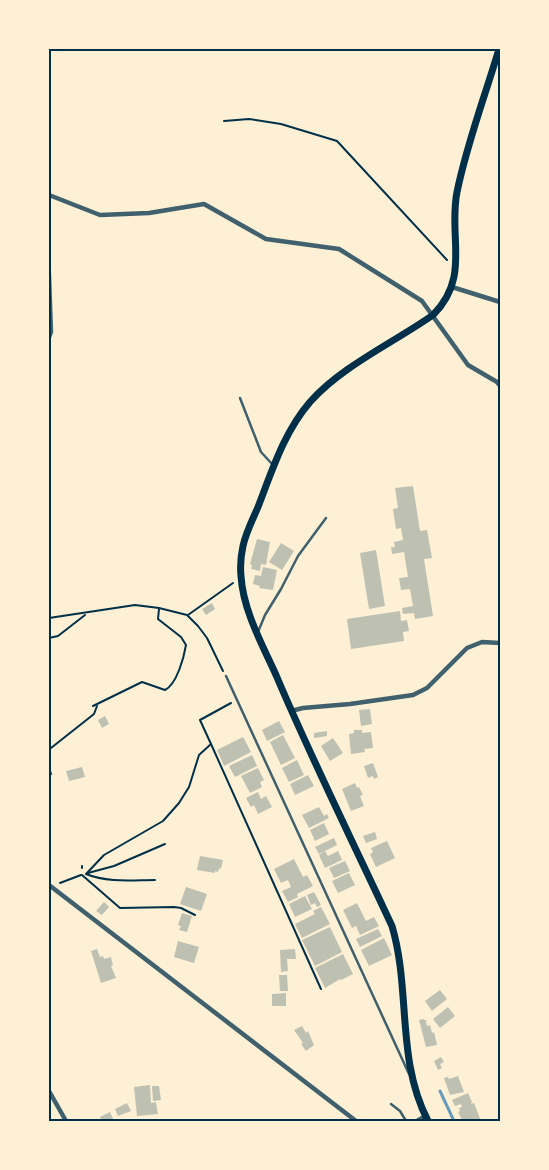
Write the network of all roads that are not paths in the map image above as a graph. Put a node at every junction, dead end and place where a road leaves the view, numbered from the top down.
1 (499, 49) edge
2 (49, 195) edge
3 (49, 249) edge
4 (452, 287) junction
5 (500, 302) edge
6 (432, 315) junction
7 (49, 340) edge
8 (500, 386) edge
9 (240, 398) dead end
10 (274, 466) junction
11 (326, 518) dead end
12 (258, 633) junction
13 (500, 643) edge
14 (226, 676) dead end
15 (291, 711) junction
16 (49, 886) edge
17 (411, 1079) junction
18 (49, 1091) edge
19 (390, 1104) dead end
20 (427, 1119) edge
21 (66, 1121) edge
22 (356, 1121) edge
23 (406, 1121) edge
24 (418, 1121) edge

1 - 4 main road
2 - 6 street
3 - 7 lane
4 - 5 street
4 - 6 main road
6 - 8 street
6 - 10 main road
9 - 10 lane
10 - 12 main road
11 - 12 lane
12 - 15 main road
13 - 15 street
14 - 17 lane
15 - 17 main road
16 - 22 street
17 - 20 main road
18 - 21 street
19 - 23 lane
20 - 24 street

